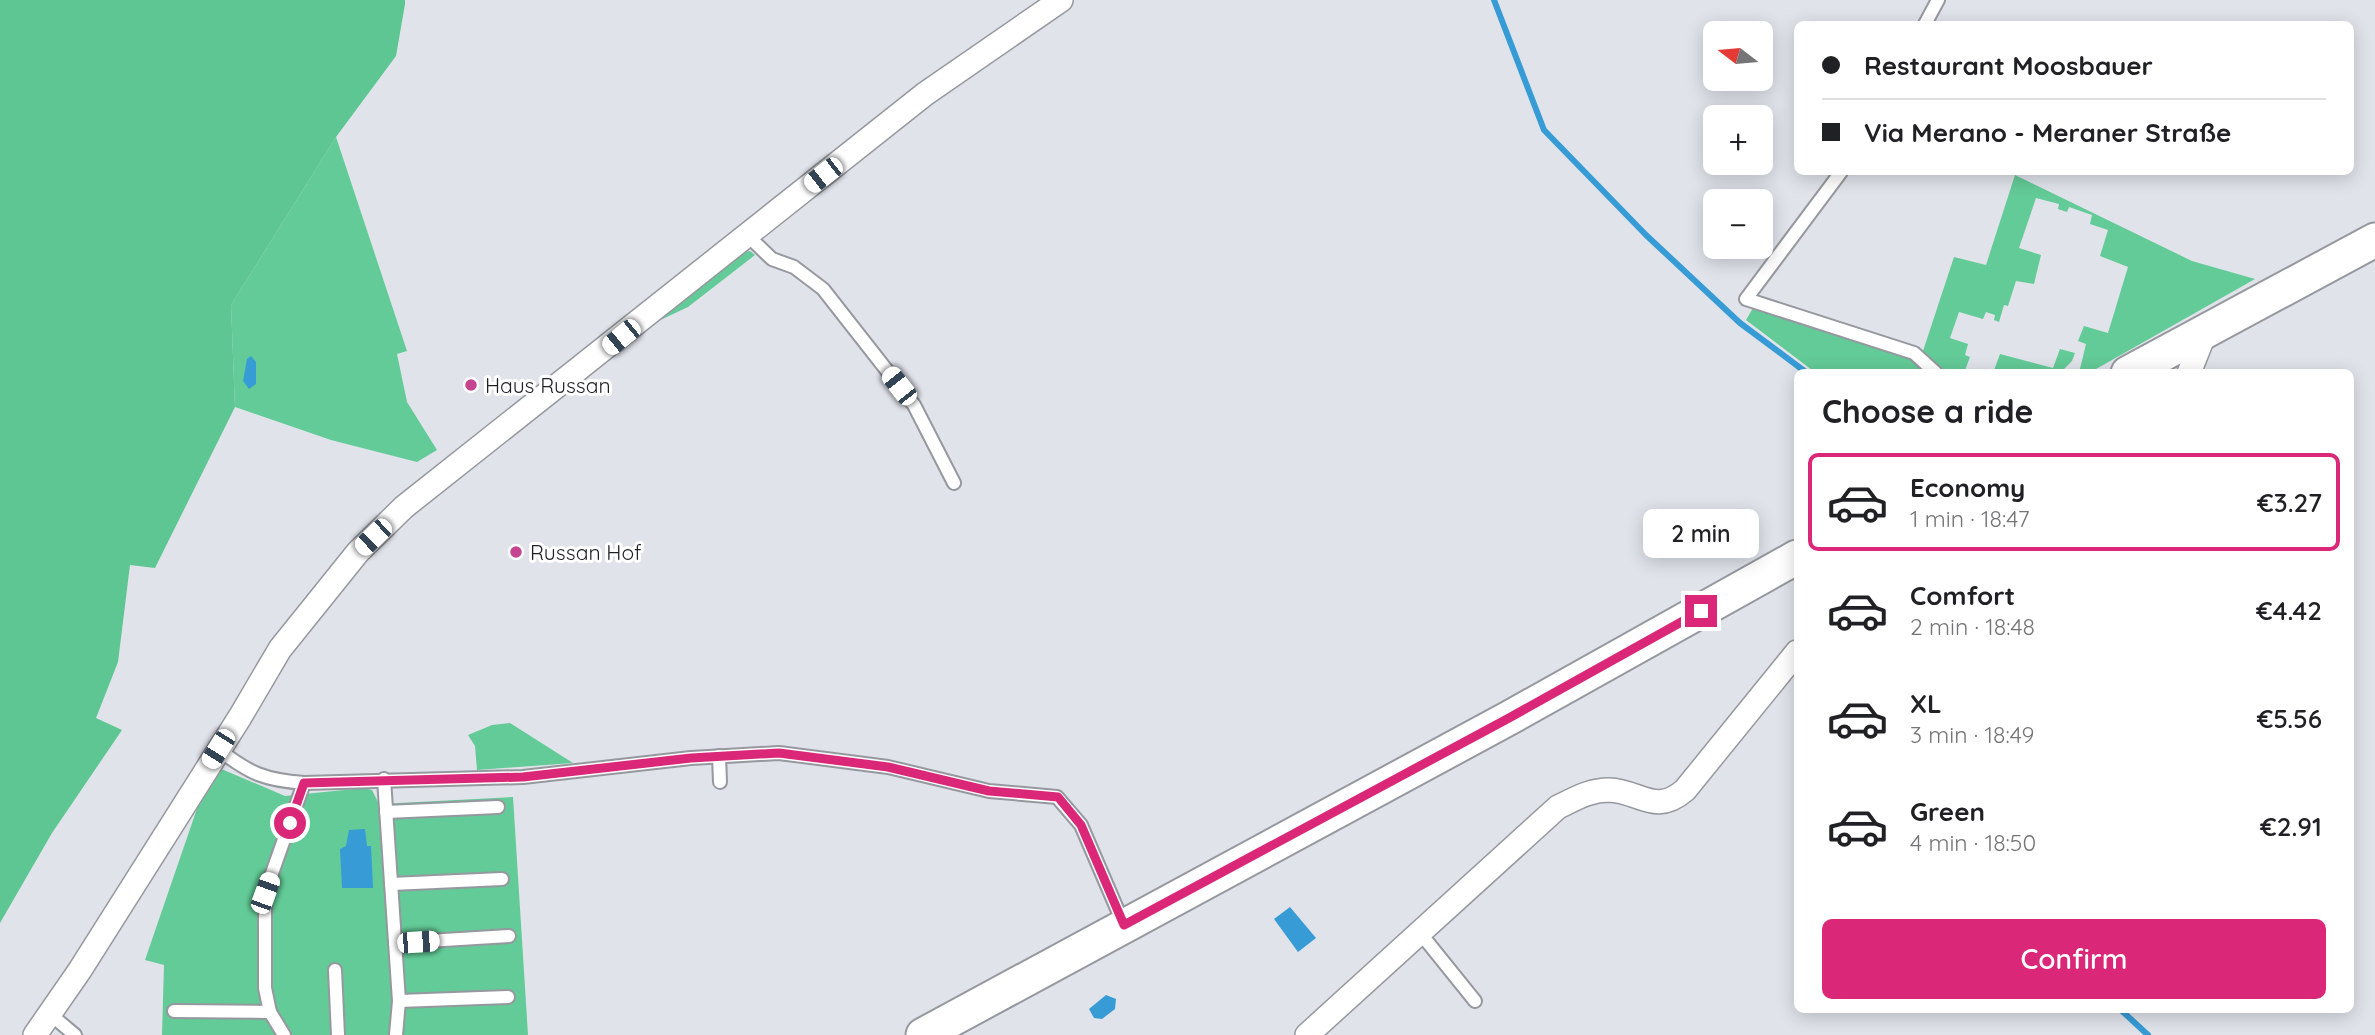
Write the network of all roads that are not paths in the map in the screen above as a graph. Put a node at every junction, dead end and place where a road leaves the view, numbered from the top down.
1 (1061, 0) edge
2 (1938, 0) edge
3 (1927, 21) edge
4 (1838, 175) edge
5 (747, 235) junction
6 (2375, 240) edge
7 (2206, 330) junction
8 (1932, 369) edge
9 (2135, 369) edge
10 (2191, 369) edge
11 (954, 483) dead end
12 (1794, 559) edge
13 (1794, 656) edge
14 (218, 749) junction
15 (719, 756) junction
16 (384, 779) junction
17 (720, 782) dead end
18 (304, 783) junction
19 (498, 807) dead end
20 (386, 812) junction
21 (502, 879) dead end
22 (391, 884) junction
23 (1121, 919) junction
24 (1420, 934) junction
25 (509, 936) dead end
26 (395, 943) junction
27 (335, 970) dead end
28 (508, 997) dead end
29 (1475, 1001) dead end
30 (399, 1002) junction
31 (174, 1011) dead end
32 (270, 1012) junction
33 (50, 1014) junction
34 (34, 1035) edge
35 (75, 1035) edge
36 (284, 1035) edge
37 (338, 1035) edge
38 (396, 1035) edge
39 (923, 1035) edge
40 (1307, 1035) edge

1 - 5 street
2 - 3 lane
4 - 8 lane
5 - 11 lane
5 - 14 street
6 - 7 main road
7 - 9 main road
7 - 10 street
12 - 23 main road
13 - 24 street
14 - 18 lane
14 - 33 street
15 - 16 lane
15 - 17 lane
15 - 23 lane
16 - 18 lane
16 - 20 lane
18 - 32 lane
19 - 20 lane
20 - 22 lane
21 - 22 lane
22 - 26 lane
23 - 39 main road
24 - 29 lane
24 - 40 street
25 - 26 lane
26 - 30 lane
27 - 37 lane
28 - 30 lane
30 - 38 lane
31 - 32 lane
32 - 36 lane
33 - 34 street
33 - 35 lane

